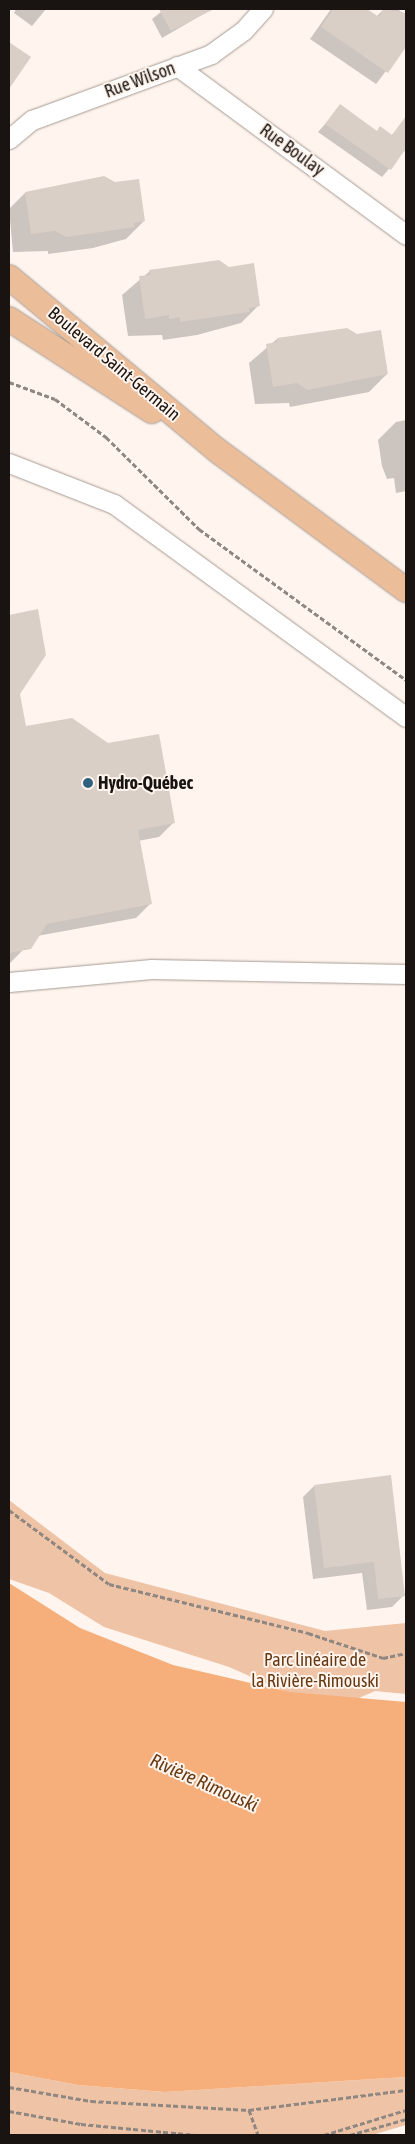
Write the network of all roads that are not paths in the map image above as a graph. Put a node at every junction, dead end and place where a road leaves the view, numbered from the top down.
1 (263, 9) edge
2 (177, 66) junction
3 (9, 139) edge
4 (406, 235) edge
5 (9, 278) edge
6 (9, 319) edge
7 (218, 451) junction
8 (9, 463) edge
9 (406, 590) edge
10 (405, 720) edge
11 (406, 974) edge
12 (9, 982) edge

1 - 2 street, Rue Wilson
2 - 3 street, Rue Wilson
2 - 4 street, Rue Boulay
5 - 7 main road, Boulevard Saint-Germain
6 - 7 main road, Boulevard Saint-Germain
7 - 9 main road, Boulevard Saint-Germain
8 - 10 street
11 - 12 street

